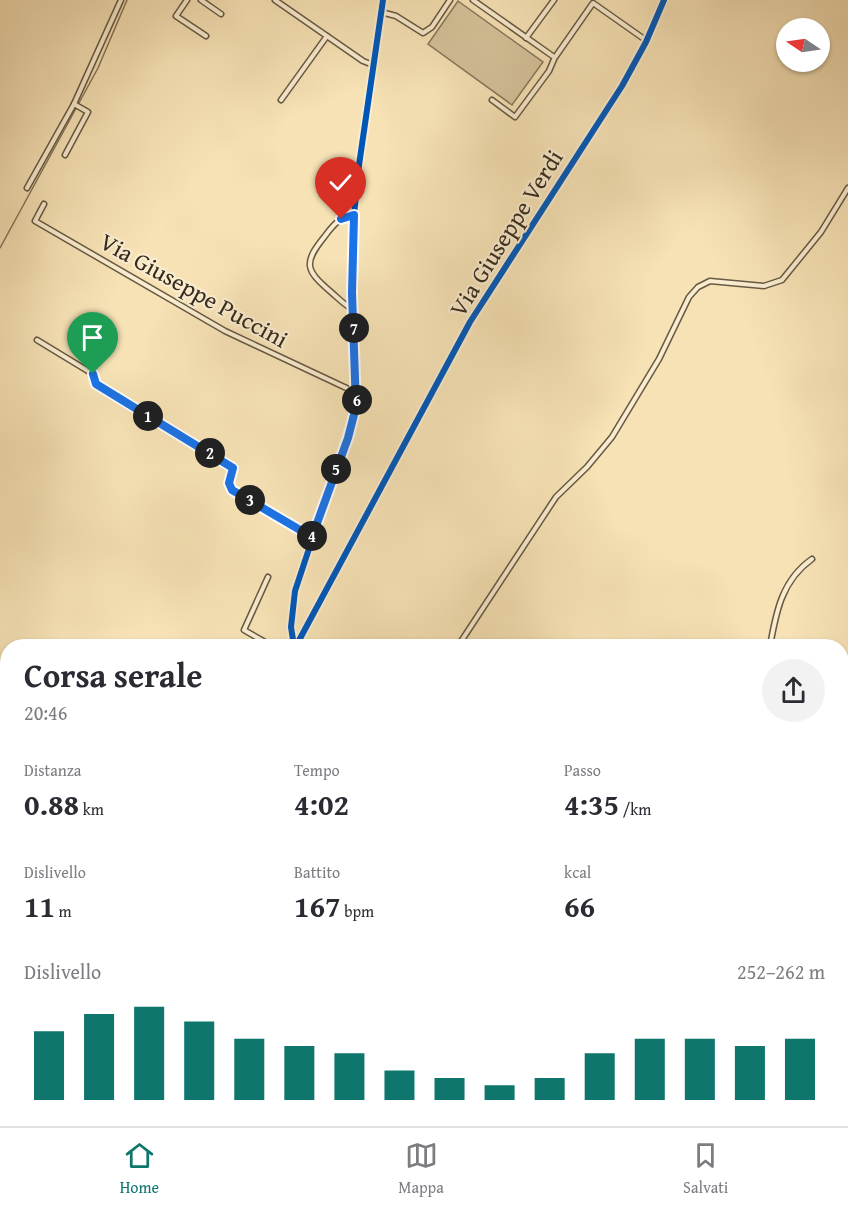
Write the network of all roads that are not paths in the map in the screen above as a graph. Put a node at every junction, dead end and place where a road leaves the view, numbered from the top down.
1 (121, 0) edge
2 (187, 0) edge
3 (201, 0) edge
4 (275, 0) edge
5 (383, 0) edge
6 (450, 0) edge
7 (554, 0) edge
8 (664, 0) edge
9 (476, 1) edge
10 (381, 12) junction
11 (221, 14) dead end
12 (206, 36) dead end
13 (327, 36) junction
14 (526, 38) junction
15 (647, 41) junction
16 (555, 57) junction
17 (373, 64) junction
18 (281, 100) dead end
19 (492, 100) dead end
20 (77, 105) junction
21 (65, 155) dead end
22 (27, 188) dead end
23 (848, 188) edge
24 (44, 204) dead end
25 (354, 215) junction
26 (353, 309) junction
27 (37, 340) dead end
28 (357, 393) junction
29 (312, 537) junction
30 (812, 559) dead end
31 (268, 577) dead end
32 (260, 639) edge
33 (292, 639) edge
34 (299, 639) edge
35 (463, 639) edge
36 (772, 639) edge

1 - 20 street
2 - 12 street
3 - 11 street
4 - 13 street
5 - 10 street
6 - 10 street
7 - 14 street
8 - 15 street, Via Giuseppe Verdi
9 - 14 street
10 - 17 street
13 - 17 street
13 - 18 street
14 - 16 street
15 - 16 street
15 - 34 street, Via Giuseppe Verdi
16 - 19 street
17 - 25 street
20 - 21 street
20 - 22 street
23 - 35 street
24 - 28 street, Via Giuseppe Puccini
25 - 26 street
25 - 26 street
26 - 28 street
27 - 29 street
28 - 29 street
29 - 33 street
30 - 36 street
31 - 32 street

